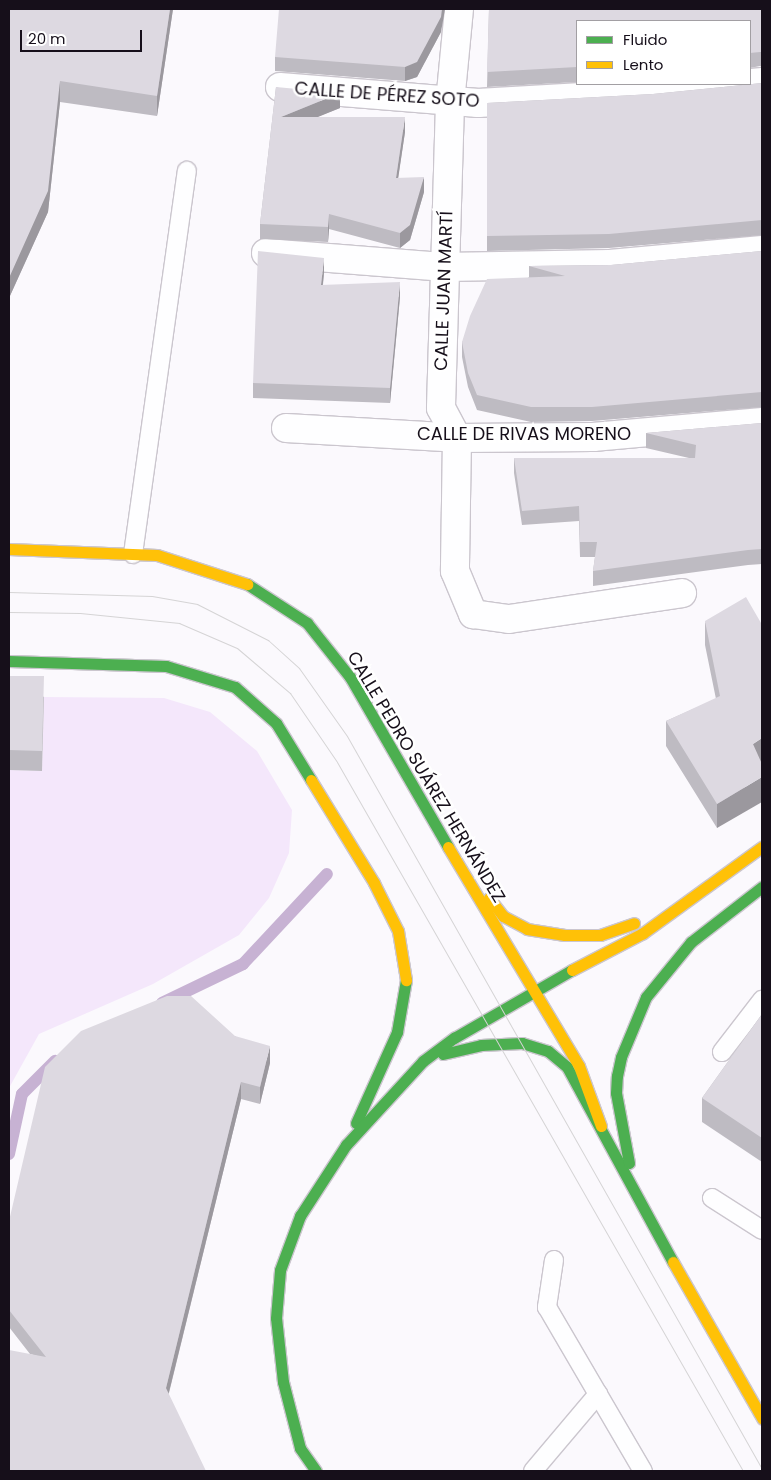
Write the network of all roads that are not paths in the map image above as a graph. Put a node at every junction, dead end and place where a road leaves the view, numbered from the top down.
1 (459, 9) edge
2 (732, 85) edge
3 (280, 87) edge
4 (450, 102) junction
5 (187, 171) dead end
6 (762, 250) edge
7 (266, 253) edge
8 (444, 267) junction
9 (762, 422) edge
10 (286, 428) dead end
11 (457, 438) junction
12 (9, 549) edge
13 (134, 554) junction
14 (682, 593) dead end
15 (9, 661) edge
16 (443, 838) junction
17 (762, 847) edge
18 (762, 887) edge
19 (664, 916) junction
20 (535, 989) junction
21 (762, 1000) edge
22 (722, 1052) dead end
23 (423, 1061) junction
24 (601, 1126) junction
25 (346, 1144) junction
26 (636, 1197) junction
27 (712, 1198) dead end
28 (762, 1230) edge
29 (554, 1260) dead end
30 (598, 1394) junction
31 (762, 1418) edge
32 (316, 1471) edge
33 (533, 1471) edge
34 (643, 1471) edge

1 - 4 street, CALLE JUAN MARTÍ
2 - 4 street, CALLE DE PÉREZ SOTO
3 - 4 street, CALLE DE PÉREZ SOTO
4 - 8 street, CALLE JUAN MARTÍ
5 - 13 lane
6 - 8 street
7 - 8 street
8 - 11 street, CALLE JUAN MARTÍ
9 - 11 street, CALLE DE RIVAS MORENO
10 - 11 street, CALLE DE RIVAS MORENO
11 - 14 street, CALLE JUAN MARTÍ
12 - 13 main road, CALLE PEDRO SUÁREZ HERNÁNDEZ
13 - 16 main road, CALLE PEDRO SUÁREZ HERNÁNDEZ
15 - 25 main road
16 - 19 main road
16 - 20 main road, CALLE PEDRO SUÁREZ HERNÁNDEZ
17 - 19 main road
18 - 26 main road
19 - 20 main road
20 - 23 main road
20 - 24 main road, CALLE PEDRO SUÁREZ HERNÁNDEZ
21 - 22 lane
23 - 24 main road
23 - 25 main road
24 - 26 main road
25 - 32 main road
26 - 31 main road
27 - 28 lane
29 - 30 lane
30 - 33 lane
30 - 34 lane

